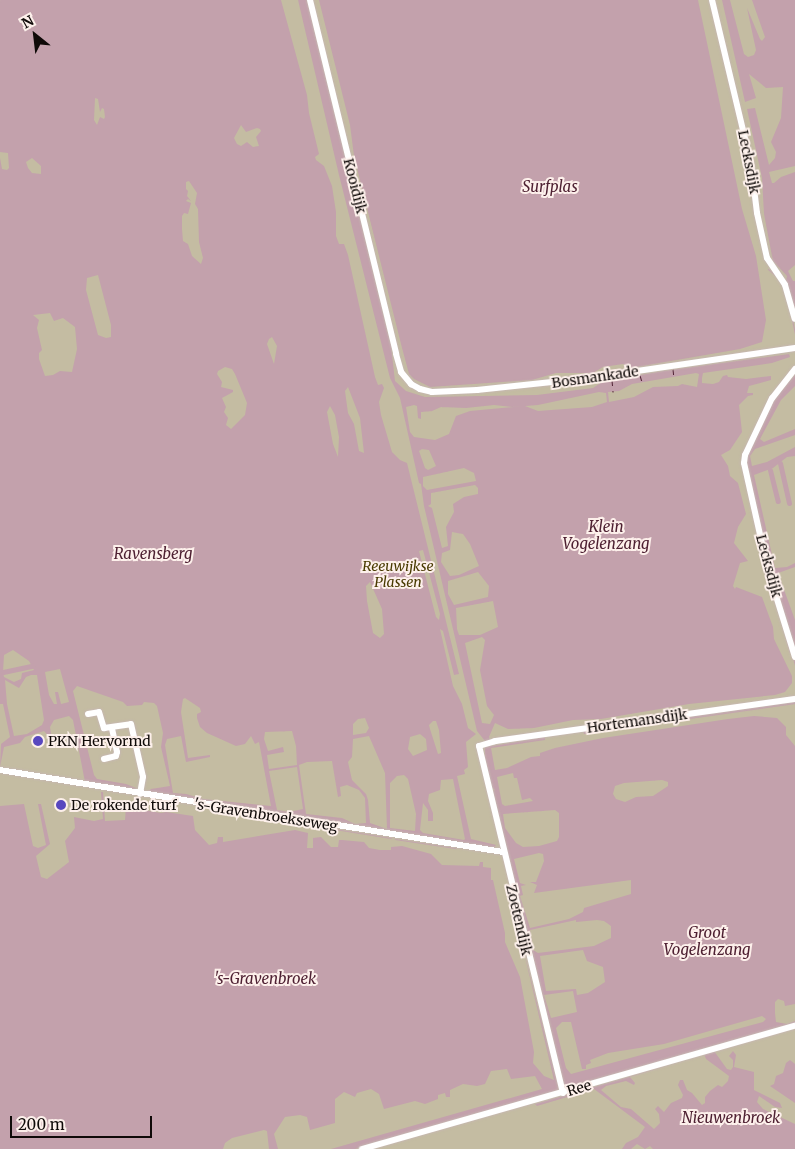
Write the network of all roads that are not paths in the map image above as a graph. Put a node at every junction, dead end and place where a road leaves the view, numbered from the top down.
1 (310, 0) edge
2 (712, 0) edge
3 (795, 319) edge
4 (795, 348) edge
5 (795, 369) edge
6 (401, 372) joint
7 (795, 657) edge
8 (795, 699) edge
9 (88, 714) dead end
10 (112, 728) junction
11 (484, 744) joint
12 (104, 759) dead end
13 (0, 770) edge
14 (140, 794) junction
15 (503, 852) junction
16 (795, 1026) edge
17 (561, 1088) junction
18 (362, 1149) edge

1 - 6 street, Kooidijk
2 - 3 street, Lecksdijk
4 - 6 street, Bosmankade
5 - 7 street, Lecksdijk
8 - 11 street, Hortemansdijk
9 - 10 street
10 - 12 street
10 - 14 street
11 - 15 street, Zoetendijk
13 - 14 street, 's-Gravenbroekseweg
14 - 15 street, 's-Gravenbroekseweg
15 - 17 street, Zoetendijk
16 - 17 street, Ree
17 - 18 street, Ree

